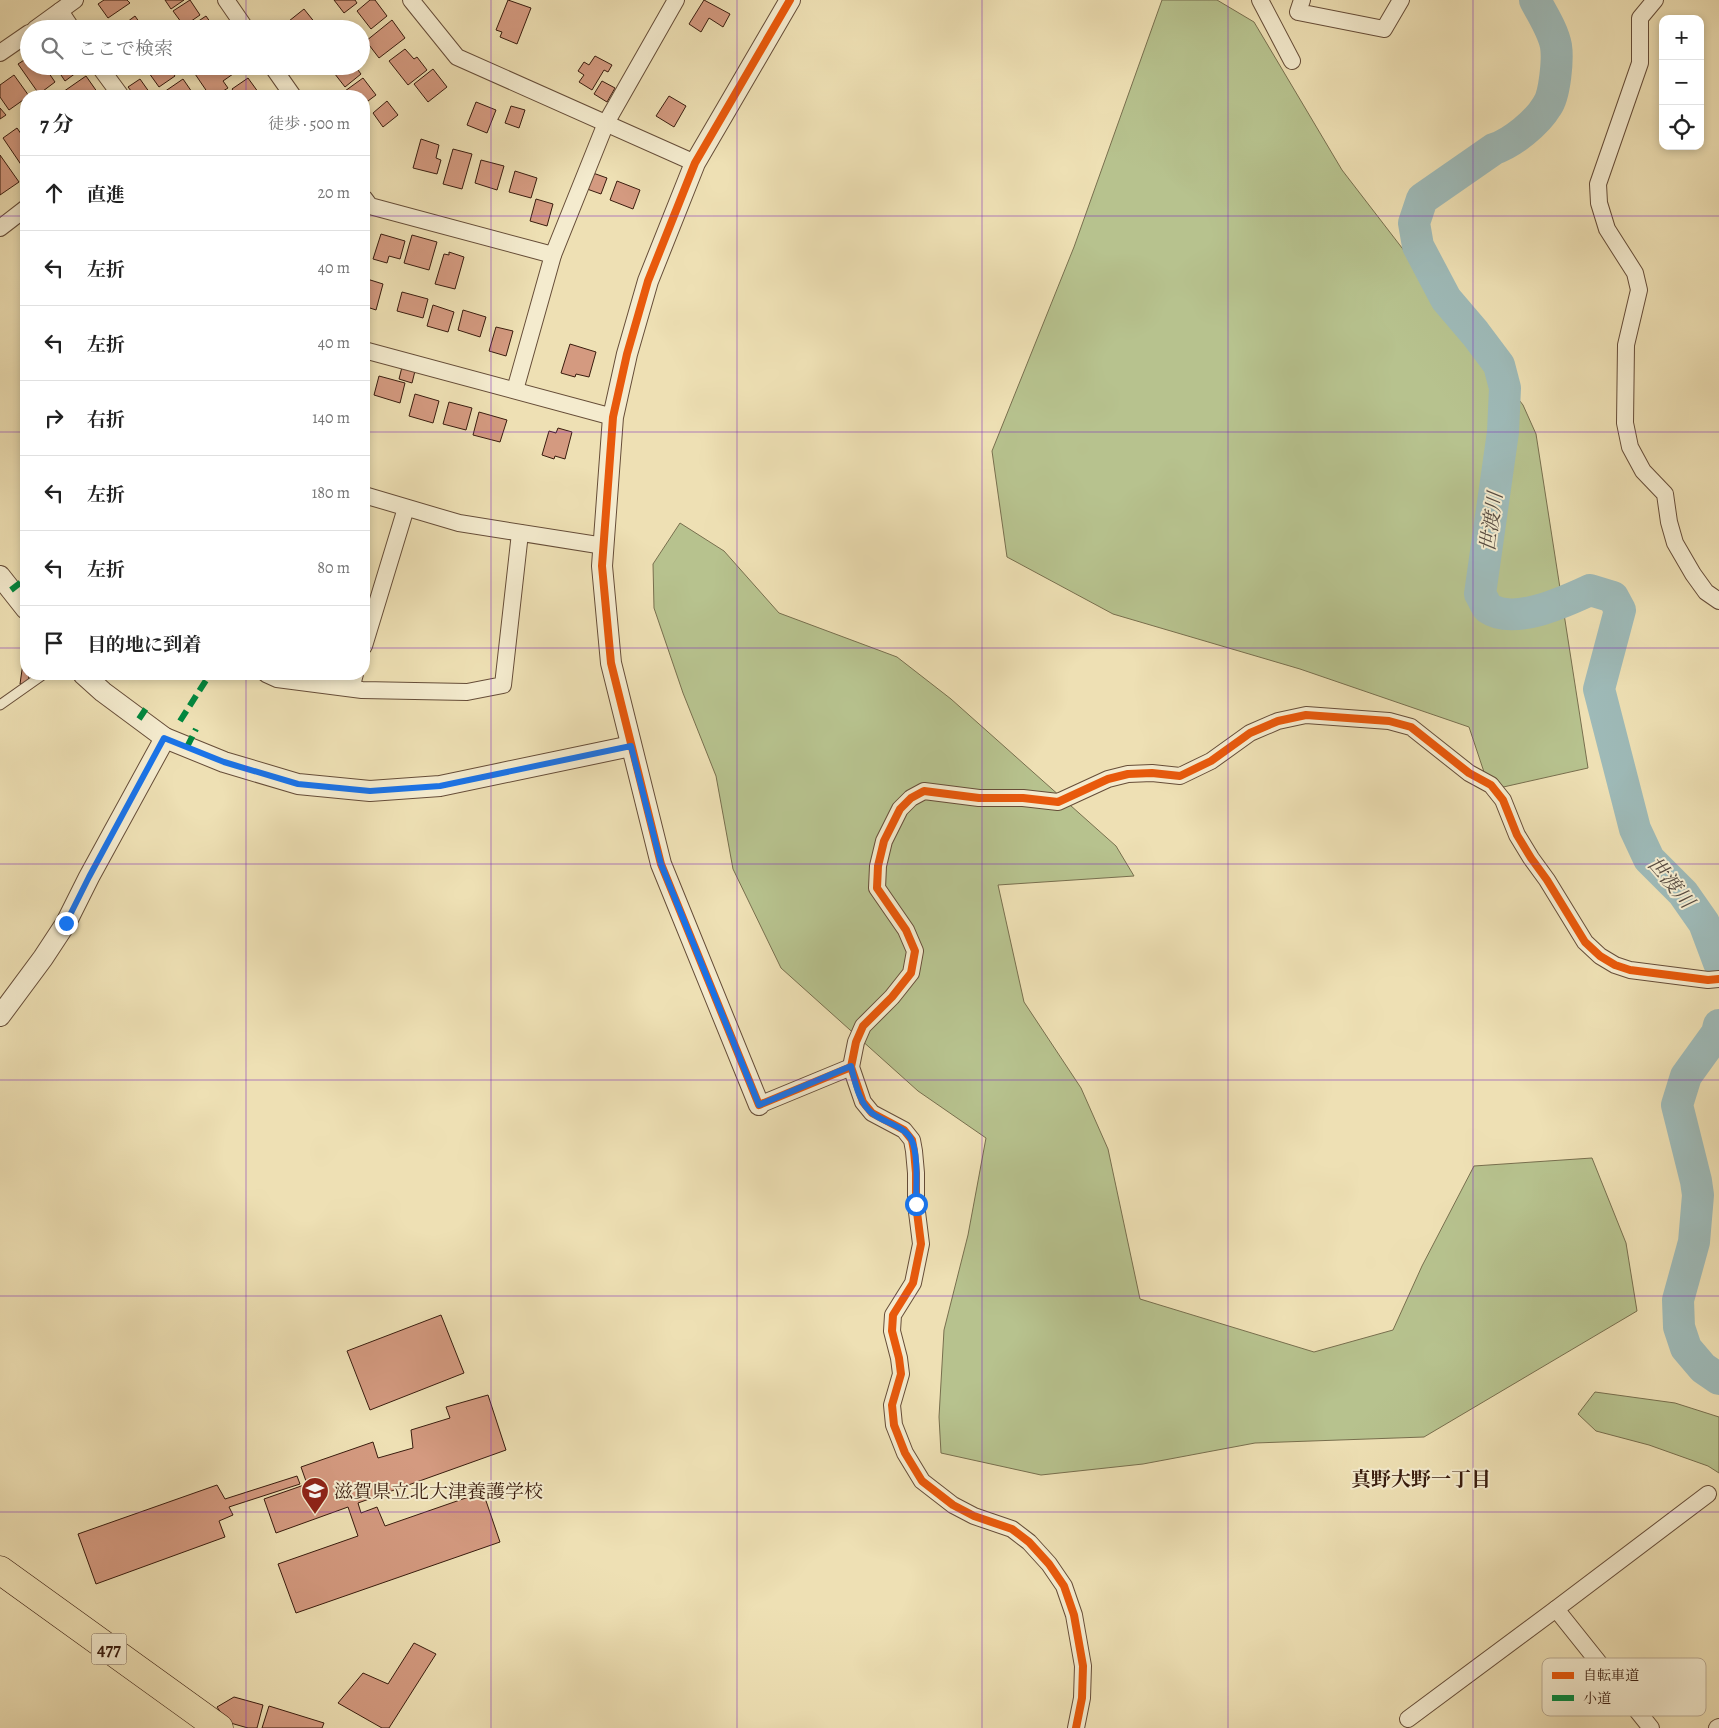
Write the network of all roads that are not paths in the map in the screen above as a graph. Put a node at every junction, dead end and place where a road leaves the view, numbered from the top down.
1 (75, 0) edge
2 (226, 0) edge
3 (411, 0) edge
4 (790, 0) edge
5 (1260, 0) edge
6 (1302, 0) edge
7 (1401, 0) edge
8 (1655, 0) edge
9 (674, 1) edge
10 (60, 11) junction
11 (48, 20) edge
12 (66, 20) edge
13 (240, 20) edge
14 (20, 40) edge
15 (0, 54) edge
16 (1292, 62) dead end
17 (106, 75) edge
18 (278, 75) edge
19 (117, 90) edge
20 (289, 90) edge
21 (606, 123) junction
22 (694, 162) junction
23 (370, 206) edge
24 (20, 216) edge
25 (0, 228) edge
26 (553, 255) junction
27 (370, 352) edge
28 (515, 390) junction
29 (613, 417) junction
30 (370, 497) edge
31 (406, 508) junction
32 (520, 533) junction
33 (604, 546) junction
34 (0, 576) edge
35 (20, 601) edge
36 (1719, 601) edge
37 (370, 626) edge
38 (35, 680) edge
39 (90, 680) edge
40 (315, 680) edge
41 (353, 681) edge
42 (0, 705) edge
43 (164, 738) junction
44 (631, 746) junction
45 (1719, 979) edge
46 (0, 1016) edge
47 (851, 1066) junction
48 (759, 1105) joint
49 (1708, 1494) dead end
50 (0, 1570) edge
51 (1556, 1610) junction
52 (1595, 1658) edge
53 (1641, 1716) edge
54 (1408, 1719) dead end
55 (218, 1728) edge
56 (1076, 1728) edge
57 (1651, 1728) edge

1 - 10 street
2 - 13 street
3 - 21 street
4 - 22 street
5 - 16 street
6 - 7 street
8 - 36 street
9 - 21 street
10 - 11 street
10 - 12 street
14 - 15 street
17 - 19 street
18 - 20 street
21 - 22 street
21 - 26 street
22 - 29 street
23 - 26 street
24 - 25 street
26 - 28 street
27 - 28 street
28 - 29 street
29 - 33 street
30 - 31 street
31 - 32 street
31 - 37 street
32 - 33 street
32 - 41 street
33 - 44 street
34 - 35 street
38 - 42 lane
39 - 43 street
40 - 41 street
43 - 44 street
43 - 46 street
44 - 48 street
45 - 47 street
47 - 48 street
47 - 56 street
49 - 51 street
50 - 55 highway, 477
51 - 52 street
51 - 54 street
53 - 57 street

